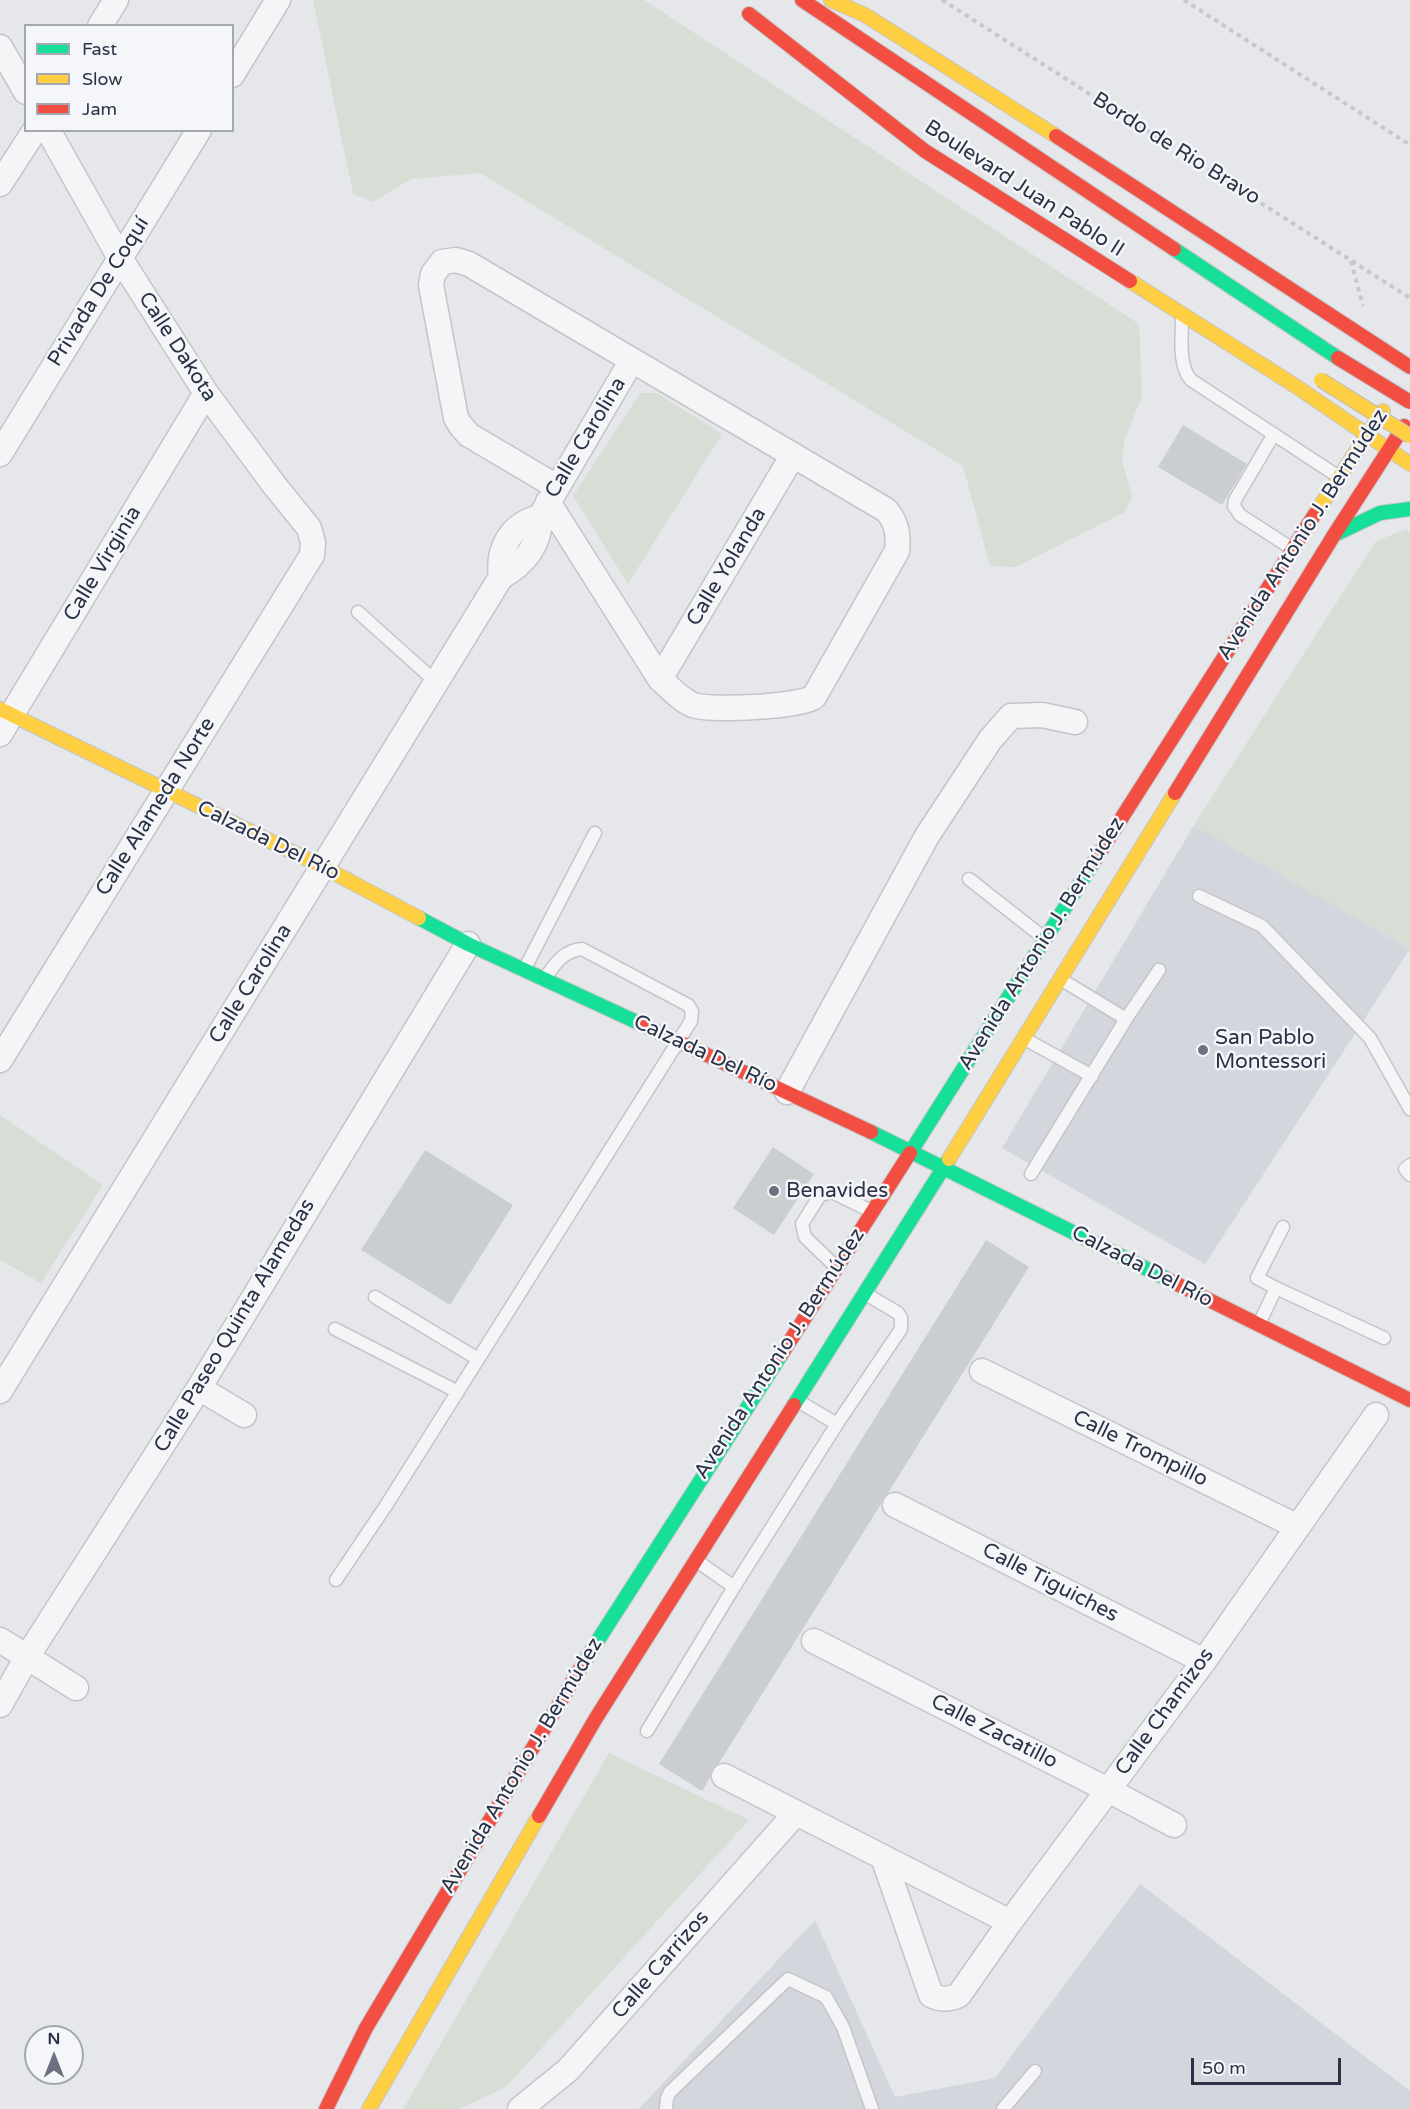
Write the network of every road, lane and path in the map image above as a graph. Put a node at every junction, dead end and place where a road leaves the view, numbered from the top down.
1 (116, 0) edge
2 (278, 0) edge
3 (802, 0) edge
4 (831, 0) edge
5 (942, 0) edge
6 (1184, 0) edge
7 (101, 24) edge
8 (0, 47) edge
9 (234, 72) edge
10 (24, 89) edge
11 (867, 89) dead end
12 (33, 132) edge
13 (49, 132) edge
14 (198, 132) edge
15 (1410, 145) edge
16 (0, 184) edge
17 (120, 258) junction
18 (1351, 260) junction
19 (1410, 298) edge
20 (1182, 315) junction
21 (1354, 331) junction
22 (1372, 343) junction
23 (632, 360) junction
24 (1410, 368) edge
25 (1317, 377) dead end
26 (1300, 389) junction
27 (206, 393) junction
28 (1410, 402) edge
29 (1410, 417) edge
30 (1274, 434) junction
31 (1368, 435) junction
32 (1410, 436) edge
33 (1389, 451) junction
34 (0, 454) edge
35 (793, 455) junction
36 (1410, 464) edge
37 (1339, 477) junction
38 (548, 502) junction
39 (1410, 509) edge
40 (1334, 535) junction
41 (1292, 549) junction
42 (312, 555) joint
43 (358, 612) dead end
44 (660, 679) junction
45 (436, 682) junction
46 (4, 719) edge
47 (1075, 722) dead end
48 (166, 790) junction
49 (595, 833) dead end
50 (323, 867) junction
51 (969, 879) dead end
52 (1200, 896) dead end
53 (1045, 939) junction
54 (468, 944) junction
55 (524, 970) junction
56 (1159, 970) dead end
57 (544, 979) junction
58 (1061, 979) junction
59 (1126, 1019) junction
60 (1024, 1039) junction
61 (679, 1042) junction
62 (0, 1060) edge
63 (1092, 1076) junction
64 (787, 1092) junction
65 (1410, 1108) edge
66 (910, 1152) junction
67 (1410, 1165) edge
68 (944, 1168) junction
69 (1031, 1174) dead end
70 (1410, 1175) edge
71 (871, 1211) junction
72 (1283, 1227) dead end
73 (836, 1267) junction
74 (1276, 1288) junction
75 (865, 1293) junction
76 (375, 1297) dead end
77 (1258, 1325) junction
78 (335, 1329) dead end
79 (1384, 1338) dead end
80 (478, 1359) junction
81 (982, 1371) dead end
82 (199, 1388) junction
83 (0, 1391) edge
84 (458, 1392) junction
85 (797, 1400) junction
86 (1410, 1400) edge
87 (244, 1415) dead end
88 (1376, 1415) dead end
89 (837, 1424) junction
90 (896, 1505) dead end
91 (1298, 1527) junction
92 (696, 1560) junction
93 (336, 1580) dead end
94 (734, 1587) junction
95 (0, 1641) edge
96 (814, 1641) dead end
97 (27, 1657) junction
98 (1204, 1661) junction
99 (76, 1688) dead end
100 (0, 1705) edge
101 (647, 1731) dead end
102 (724, 1776) dead end
103 (1108, 1790) junction
104 (796, 1813) junction
105 (1174, 1825) dead end
106 (883, 1857) junction
107 (1010, 1922) junction
108 (1035, 2071) dead end
109 (326, 2109) edge
110 (369, 2109) edge
111 (520, 2109) edge
112 (666, 2109) edge
113 (872, 2109) edge
114 (1003, 2109) edge

1 - 7 street
2 - 9 street
3 - 28 main road, Boulevard Juan Pablo II, bridge
4 - 21 main road
5 - 18 path, Bordo de Rio Bravo
6 - 15 path
8 - 10 street
11 - 20 main road
12 - 16 street
13 - 17 street, Calle Dakota
14 - 17 street, Privada De Coquí
17 - 27 street, Calle Dakota
17 - 34 street, Privada De Coquí
18 - 19 path, Bordo de Rio Bravo
18 - 22 path
20 - 26 main road
20 - 30 lane
21 - 22 main road
21 - 26 main road
22 - 24 main road
23 - 35 street
23 - 38 street, Calle Carolina
23 - 38 street
24 - 31 main road, Avenida Antonio J. Bermúdez
25 - 32 main road, bridge
26 - 31 main road
27 - 42 street, Calle Dakota
27 - 46 street, Calle Virginia
29 - 33 main road, Avenida Antonio J. Bermúdez
30 - 37 lane
30 - 41 lane
31 - 33 main road
31 - 37 main road, Avenida Antonio J. Bermúdez
33 - 36 main road
33 - 40 main road, Avenida Antonio J. Bermúdez
35 - 44 street, Calle Yolanda
35 - 44 street
37 - 41 main road, Avenida Antonio J. Bermúdez
38 - 44 street
38 - 45 street, Calle Carolina
39 - 40 main road
40 - 58 main road, Avenida Antonio J. Bermúdez
41 - 53 main road, Avenida Antonio J. Bermúdez
42 - 48 street, Calle Alameda Norte
43 - 45 lane
45 - 50 street, Calle Carolina
46 - 48 main road, Calzada Del Río
47 - 64 street
48 - 50 main road, Calzada Del Río
48 - 62 street, Calle Alameda Norte
49 - 55 lane
50 - 54 main road, Calzada Del Río
50 - 83 street, Calle Carolina
51 - 53 lane
52 - 65 lane
53 - 66 main road, Avenida Antonio J. Bermúdez
54 - 55 main road, Calzada Del Río
54 - 82 street, Calle Paseo Quinta Alamedas
55 - 57 main road, Calzada Del Río
56 - 59 lane
57 - 61 main road, Calzada Del Río
57 - 61 lane
58 - 59 lane
58 - 60 main road, Avenida Antonio J. Bermúdez
59 - 63 lane
60 - 63 lane
60 - 68 main road, Avenida Antonio J. Bermúdez
61 - 64 main road, Calzada Del Río
61 - 80 lane
63 - 69 lane
64 - 66 main road, Calzada Del Río
66 - 68 main road, Calzada Del Río
66 - 71 main road, Avenida Antonio J. Bermúdez
67 - 70 lane
68 - 75 main road, Avenida Antonio J. Bermúdez
68 - 77 main road, Calzada Del Río
71 - 73 main road, Avenida Antonio J. Bermúdez
71 - 73 lane
72 - 74 lane
73 - 109 main road, Avenida Antonio J. Bermúdez
74 - 77 lane
74 - 79 lane
75 - 85 main road, Avenida Antonio J. Bermúdez
75 - 89 lane
76 - 80 lane
77 - 86 main road, Calzada Del Río
78 - 84 lane
80 - 84 lane
81 - 91 street, Calle Trompillo
82 - 87 street
82 - 97 street, Calle Paseo Quinta Alamedas
84 - 93 lane
85 - 89 lane
85 - 92 main road, Avenida Antonio J. Bermúdez
88 - 91 street, Calle Chamizos
89 - 94 lane
90 - 98 street, Calle Tiguiches
91 - 98 street, Calle Chamizos
92 - 94 lane
92 - 110 main road, Avenida Antonio J. Bermúdez
94 - 101 lane
95 - 97 street
96 - 103 street, Calle Zacatillo
97 - 99 street
97 - 100 street, Calle Paseo Quinta Alamedas
98 - 103 street, Calle Chamizos
102 - 104 street
103 - 105 street, Calle Zacatillo
103 - 107 street, Calle Chamizos
104 - 106 street
104 - 111 street, Calle Carrizos
106 - 107 street
106 - 107 street, Calle Chamizos
108 - 114 lane
112 - 113 lane

